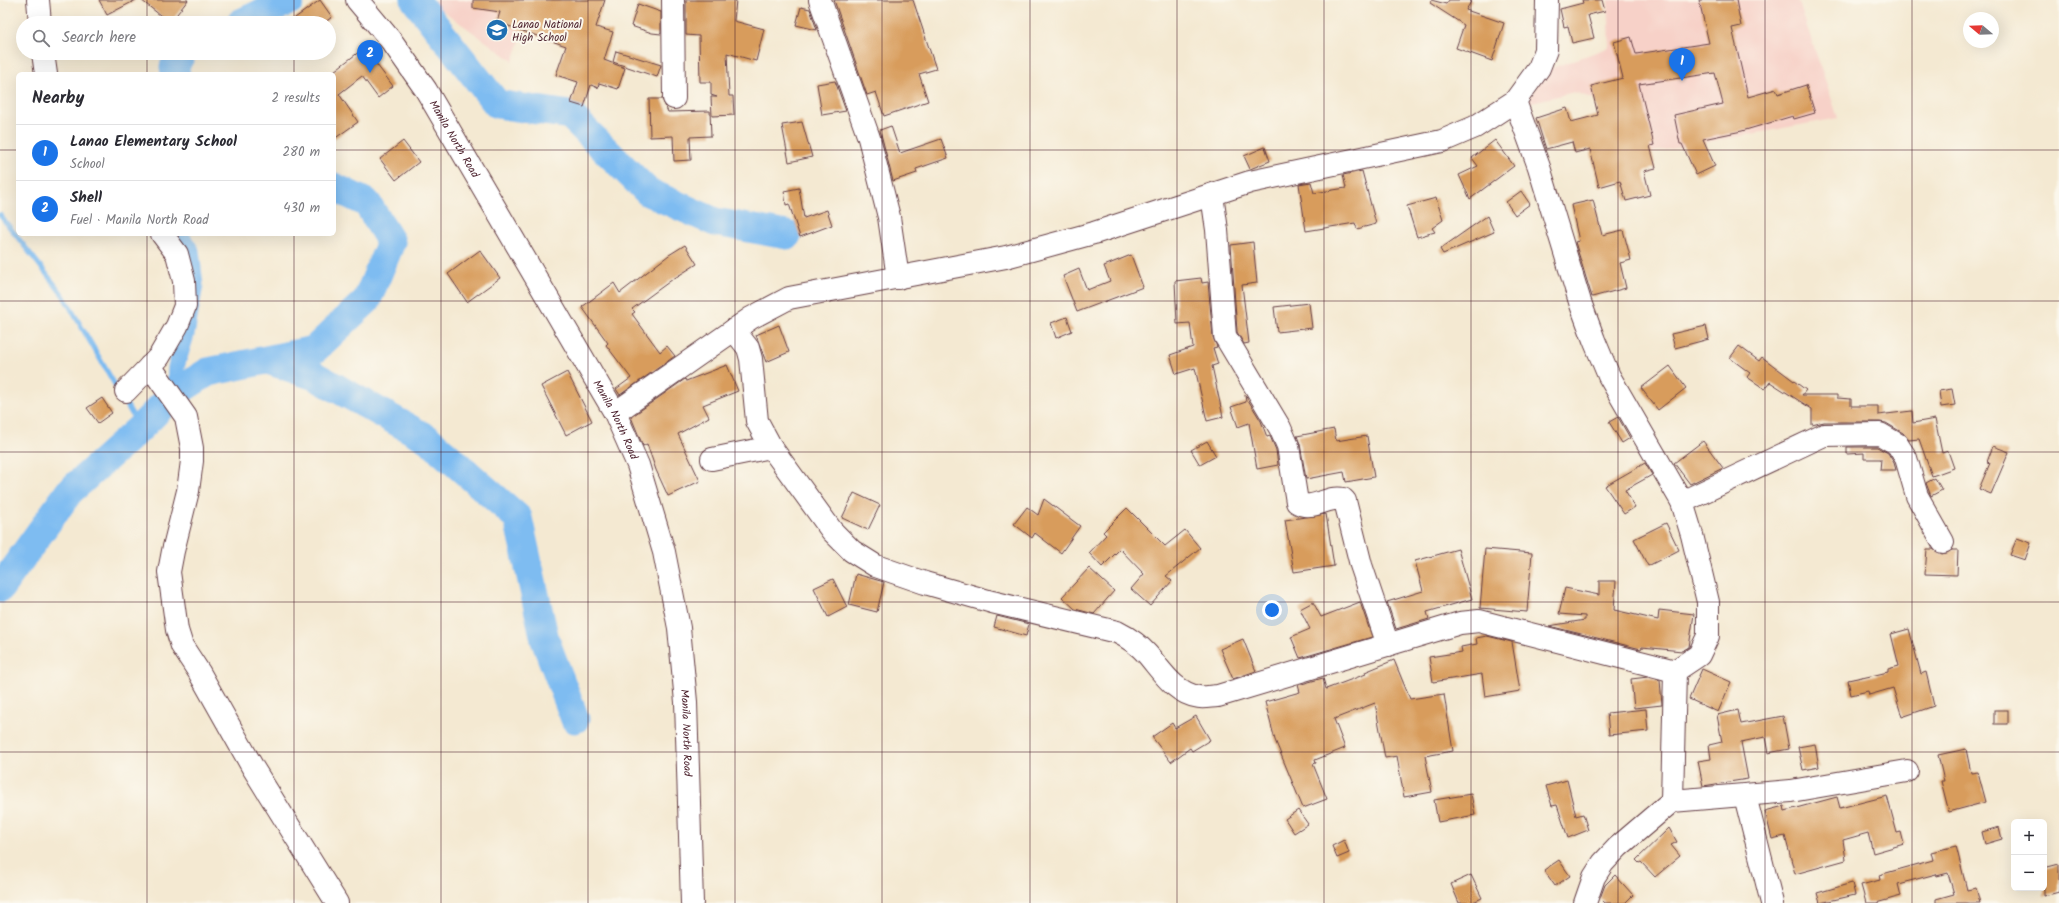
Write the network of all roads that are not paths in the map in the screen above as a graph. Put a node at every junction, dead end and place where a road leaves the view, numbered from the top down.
1 (38, 0) edge
2 (357, 0) edge
3 (673, 0) edge
4 (820, 0) edge
5 (1547, 0) edge
6 (39, 16) edge
7 (44, 60) edge
8 (46, 72) edge
9 (674, 98) dead end
10 (1515, 101) junction
11 (1212, 195) junction
12 (164, 236) edge
13 (898, 278) junction
14 (734, 330) junction
15 (150, 366) junction
16 (126, 391) dead end
17 (615, 413) junction
18 (771, 446) junction
19 (712, 459) dead end
20 (1682, 502) junction
21 (1943, 542) dead end
22 (1388, 645) junction
23 (1675, 670) junction
24 (1907, 771) dead end
25 (1745, 796) junction
26 (1672, 801) junction
27 (337, 903) edge
28 (692, 903) edge
29 (1585, 903) edge
30 (1772, 903) edge

1 - 6 main road
2 - 17 main road, Manila North Road
3 - 9 main road
4 - 13 main road
5 - 10 main road
7 - 8 main road
10 - 11 main road
10 - 20 main road
11 - 13 main road
11 - 22 main road
12 - 15 main road
13 - 14 main road
14 - 17 main road
14 - 18 main road
15 - 16 main road
15 - 27 main road
17 - 28 main road, Manila North Road
18 - 19 main road
18 - 22 main road
20 - 21 main road
20 - 23 main road
22 - 23 main road
23 - 26 main road
24 - 25 main road
25 - 26 main road
25 - 30 main road
26 - 29 main road

